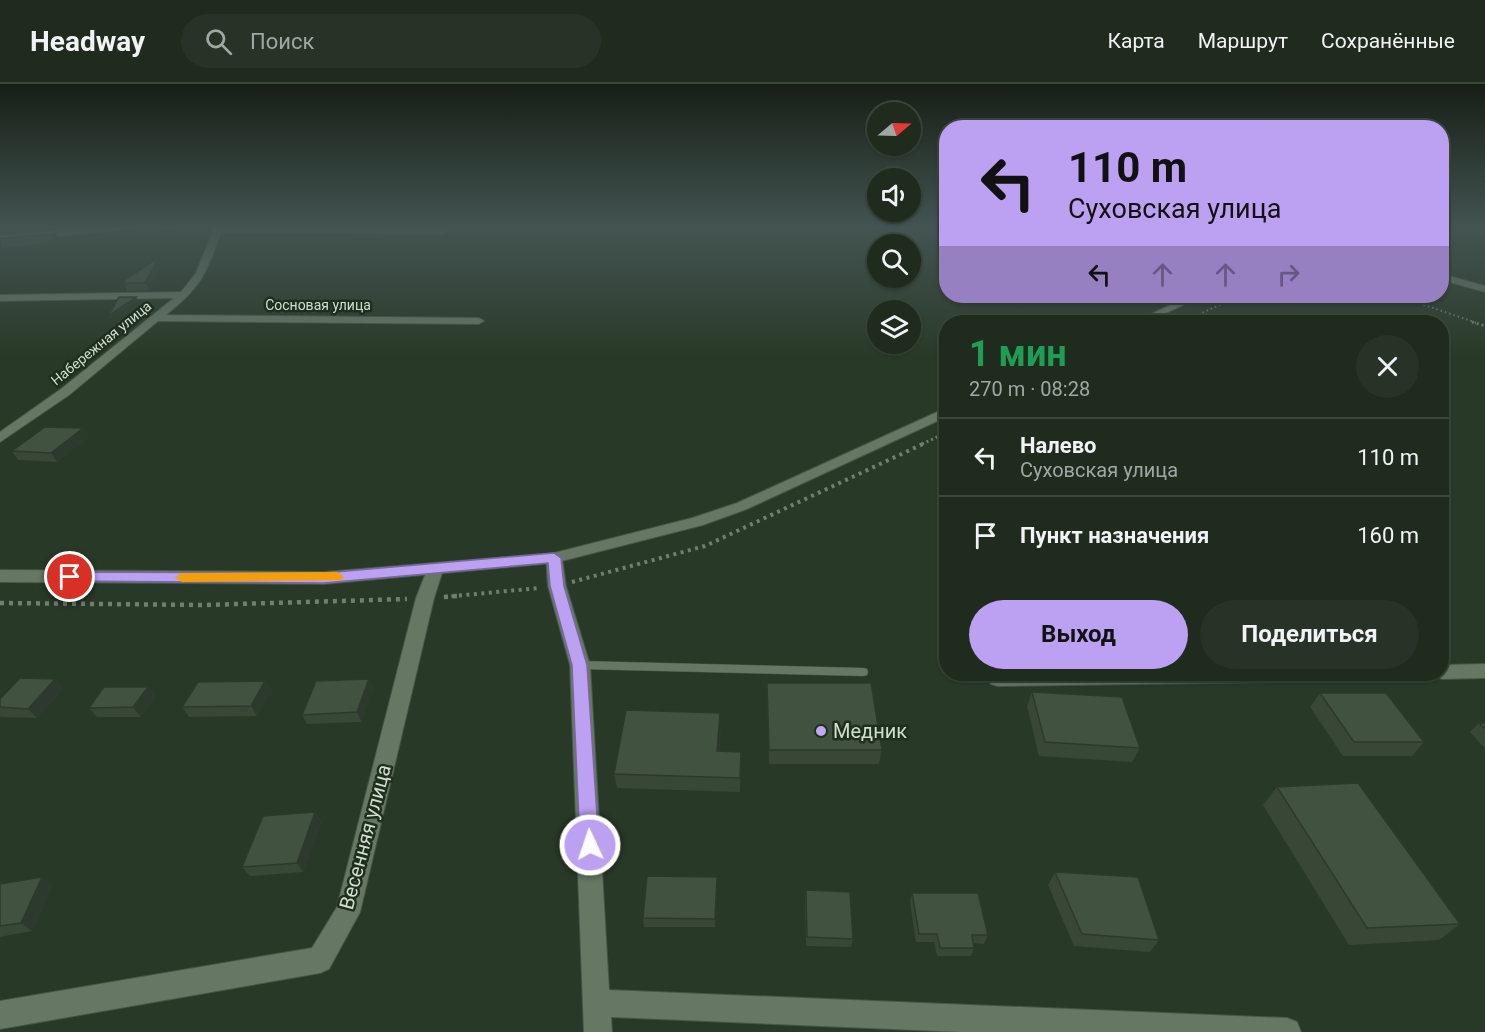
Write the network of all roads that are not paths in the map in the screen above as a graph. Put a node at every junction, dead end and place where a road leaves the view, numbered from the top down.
1 (202, 270) edge
2 (1449, 279) edge
3 (1485, 289) edge
4 (184, 296) junction
5 (0, 298) edge
6 (1181, 303) edge
7 (1155, 315) edge
8 (157, 318) junction
9 (479, 321) dead end
10 (939, 415) edge
11 (7, 428) edge
12 (0, 438) edge
13 (554, 558) junction
14 (435, 570) junction
15 (0, 576) edge
16 (580, 665) junction
17 (1485, 671) edge
18 (863, 672) dead end
19 (1449, 672) edge
20 (598, 1003) junction
21 (0, 1015) edge
22 (598, 1032) edge
23 (1287, 1032) edge

1 - 4 street, Набережная улица
2 - 3 street
4 - 5 street
4 - 8 street, Набережная улица
6 - 7 street
8 - 9 street, Сосновая улица
8 - 11 street, Набережная улица
10 - 13 street
11 - 12 street, Набережная улица
13 - 14 street
13 - 16 street
14 - 15 street
14 - 21 street, Весенняя улица
16 - 18 lane
16 - 20 street
17 - 19 street
20 - 22 street
20 - 23 street

